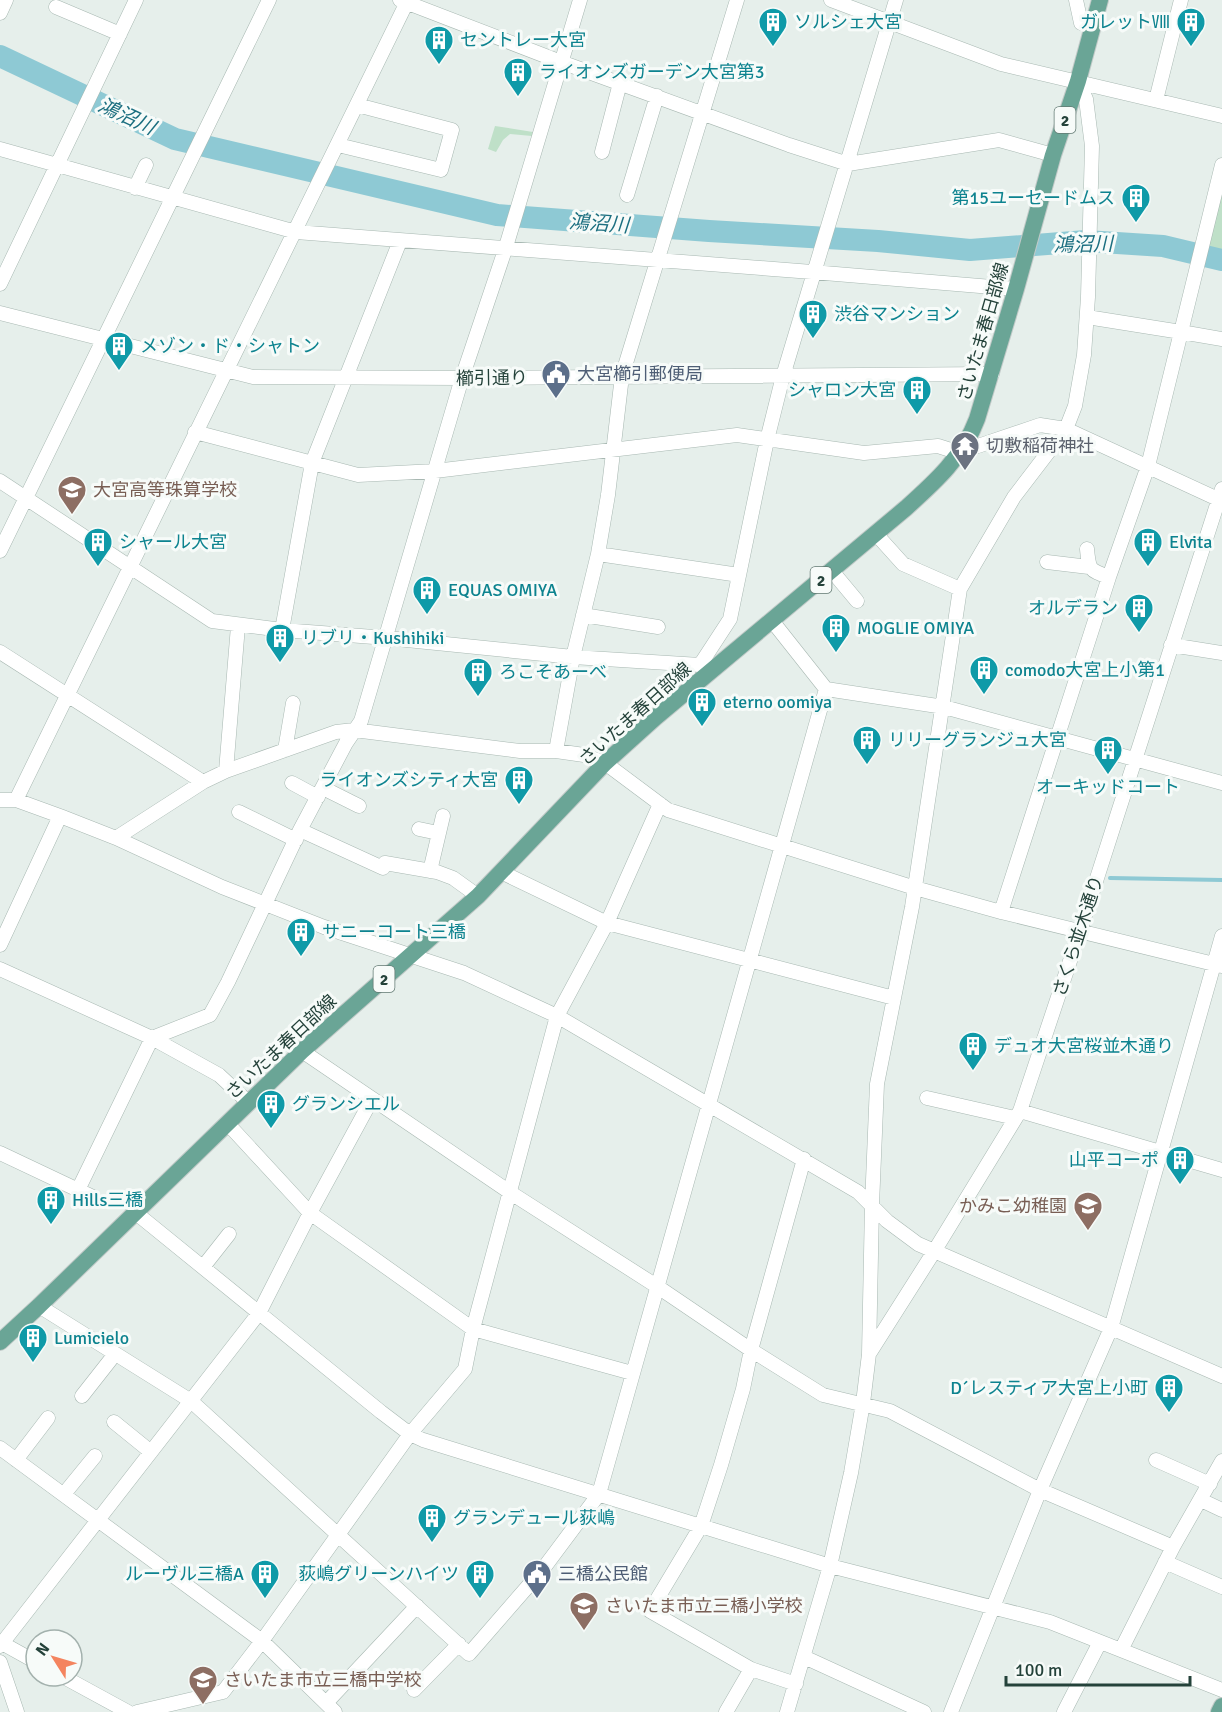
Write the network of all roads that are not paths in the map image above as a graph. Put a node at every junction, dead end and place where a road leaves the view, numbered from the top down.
1 (6, 0) edge
2 (136, 0) edge
3 (269, 0) edge
4 (580, 0) edge
5 (737, 0) edge
6 (831, 0) edge
7 (896, 0) edge
8 (1076, 0) edge
9 (1101, 0) edge
10 (1181, 0) edge
11 (405, 1) edge
12 (56, 7) dead end
13 (0, 13) edge
14 (889, 22) junction
15 (1093, 27) junction
16 (120, 34) junction
17 (561, 62) junction
18 (1078, 81) junction
19 (620, 83) junction
20 (657, 96) junction
21 (1156, 100) junction
22 (357, 105) junction
23 (702, 113) junction
24 (1222, 116) edge
25 (338, 145) junction
26 (0, 149) edge
27 (602, 152) dead end
28 (1053, 155) junction
29 (848, 164) junction
30 (58, 165) junction
31 (146, 165) dead end
32 (1222, 165) edge
33 (135, 188) junction
34 (627, 195) dead end
35 (172, 197) junction
36 (296, 232) junction
37 (400, 242) junction
38 (505, 250) junction
39 (657, 261) junction
40 (813, 272) junction
41 (0, 284) edge
42 (1016, 289) junction
43 (0, 313) edge
44 (1087, 317) junction
45 (1181, 332) junction
46 (1222, 339) edge
47 (102, 340) junction
48 (228, 371) junction
49 (992, 374) junction
50 (622, 376) junction
51 (783, 376) junction
52 (345, 378) junction
53 (462, 378) junction
54 (1066, 429) junction
55 (195, 432) junction
56 (766, 440) junction
57 (963, 449) junction
58 (614, 451) junction
59 (312, 462) junction
60 (1148, 466) junction
61 (435, 471) junction
62 (0, 481) edge
63 (1221, 496) edge
64 (25, 498) junction
65 (876, 534) junction
66 (1087, 549) dead end
67 (0, 551) edge
68 (598, 554) junction
69 (1047, 562) dead end
70 (131, 567) junction
71 (1089, 567) junction
72 (832, 571) junction
73 (739, 575) junction
74 (1109, 577) junction
75 (960, 589) junction
76 (856, 601) dead end
77 (583, 615) junction
78 (773, 622) junction
79 (238, 626) junction
80 (658, 627) dead end
81 (282, 630) junction
82 (387, 638) junction
83 (1171, 645) junction
84 (0, 652) edge
85 (1222, 653) edge
86 (573, 657) junction
87 (703, 671) junction
88 (826, 689) junction
89 (67, 694) junction
90 (292, 703) dead end
91 (944, 707) junction
92 (354, 730) junction
93 (1056, 737) junction
94 (285, 750) junction
95 (556, 751) junction
96 (1135, 759) junction
97 (605, 763) junction
98 (226, 771) junction
99 (203, 782) junction
100 (292, 783) dead end
101 (1222, 783) edge
102 (320, 792) junction
103 (0, 800) edge
104 (16, 800) junction
105 (660, 804) junction
106 (359, 806) dead end
107 (239, 812) dead end
108 (60, 816) junction
109 (443, 816) dead end
110 (418, 829) dead end
111 (438, 833) junction
112 (298, 835) junction
113 (116, 838) junction
114 (781, 846) junction
115 (430, 871) junction
116 (501, 872) junction
117 (915, 888) junction
118 (478, 896) junction
119 (265, 903) junction
120 (1001, 912) junction
121 (607, 923) junction
122 (1080, 931) junction
123 (1222, 936) edge
124 (0, 945) edge
125 (411, 955) junction
126 (749, 960) junction
127 (1218, 965) edge
128 (0, 969) edge
129 (894, 998) junction
130 (557, 1016) junction
131 (152, 1038) junction
132 (302, 1051) junction
133 (927, 1098) dead end
134 (372, 1099) junction
135 (249, 1102) junction
136 (709, 1103) junction
137 (1017, 1115) junction
138 (227, 1123) junction
139 (0, 1153) edge
140 (1161, 1153) junction
141 (804, 1159) junction
142 (1222, 1170) edge
143 (78, 1190) junction
144 (511, 1193) junction
145 (93, 1197) dead end
146 (872, 1205) junction
147 (136, 1213) junction
148 (310, 1213) junction
149 (229, 1234) dead end
150 (935, 1250) junction
151 (203, 1267) junction
152 (658, 1287) junction
153 (39, 1306) junction
154 (259, 1313) junction
155 (1111, 1328) junction
156 (473, 1329) junction
157 (0, 1342) edge
158 (751, 1350) junction
159 (115, 1354) junction
160 (869, 1354) junction
161 (632, 1373) junction
162 (1222, 1376) edge
163 (82, 1396) dead end
164 (191, 1401) junction
165 (863, 1403) junction
166 (48, 1418) dead end
167 (114, 1422) dead end
168 (410, 1434) junction
169 (1, 1451) edge
170 (150, 1452) junction
171 (94, 1456) dead end
172 (16, 1460) junction
173 (1156, 1460) dead end
174 (1222, 1461) edge
175 (1210, 1484) junction
176 (1040, 1490) junction
177 (64, 1494) junction
178 (599, 1494) junction
179 (1201, 1500) junction
180 (1222, 1510) edge
181 (98, 1519) junction
182 (701, 1526) junction
183 (337, 1534) junction
184 (1173, 1547) junction
185 (1165, 1562) junction
186 (830, 1566) junction
187 (1222, 1587) edge
188 (417, 1606) junction
189 (994, 1608) junction
190 (262, 1641) junction
191 (1100, 1642) junction
192 (1, 1643) edge
193 (459, 1644) junction
194 (1121, 1650) junction
195 (24, 1655) edge
196 (804, 1657) junction
197 (0, 1662) edge
198 (751, 1669) junction
199 (796, 1684) junction
200 (84, 1688) edge
201 (414, 1690) dead end
202 (1222, 1690) edge
203 (1222, 1706) edge
204 (330, 1708) edge
205 (17, 1712) edge
206 (128, 1712) edge
207 (137, 1712) edge
208 (726, 1712) edge
209 (788, 1712) edge
210 (924, 1712) edge
211 (951, 1712) edge
212 (1064, 1712) edge
213 (1219, 1712) edge

1 - 13 street
2 - 16 street
3 - 35 street
4 - 17 street
5 - 23 street
6 - 14 street
7 - 14 street
8 - 15 street
9 - 15 main road, さいたま春日部線 / 2
10 - 21 street
11 - 17 street
11 - 22 street
12 - 16 street
14 - 18 street
14 - 29 street
15 - 18 main road, さいたま春日部線 / 2
16 - 30 street
17 - 19 street
17 - 38 street
18 - 21 street
18 - 28 main road, さいたま春日部線 / 2
18 - 44 street
19 - 20 street
19 - 27 street
20 - 23 street
20 - 34 street
21 - 24 street
22 - 25 street
22 - 25 street
23 - 29 street
23 - 39 street
25 - 36 street
26 - 30 street
28 - 29 street
28 - 42 main road, さいたま春日部線 / 2
29 - 40 street
30 - 33 street
30 - 41 street
31 - 33 street
32 - 45 street
33 - 35 street
35 - 36 street
35 - 47 street
36 - 37 street
36 - 48 street
37 - 38 street
37 - 52 street
38 - 39 street
38 - 53 street
39 - 40 street
39 - 50 street
40 - 42 street
40 - 51 street
42 - 49 main road, さいたま春日部線 / 2
43 - 47 street, 櫛引通り
44 - 45 street
44 - 54 street
45 - 46 street
45 - 60 street
47 - 48 street, 櫛引通り
47 - 64 street
48 - 52 street, 櫛引通り
48 - 55 street
49 - 51 street, 櫛引通り
49 - 57 main road, さいたま春日部線 / 2
50 - 51 street, 櫛引通り
50 - 53 street, 櫛引通り
50 - 58 street
51 - 56 street
52 - 53 street, 櫛引通り
52 - 59 street
53 - 61 street
54 - 57 street
54 - 60 street
54 - 75 street
55 - 59 street
55 - 70 street
56 - 57 street
56 - 58 street
56 - 73 street
57 - 65 main road, さいたま春日部線 / 2
58 - 61 street
58 - 68 street
59 - 61 street
59 - 81 street
60 - 63 street
60 - 74 street
61 - 82 street
62 - 64 street
63 - 83 street, さくら並木通り
64 - 67 street
64 - 70 street
65 - 72 main road, さいたま春日部線 / 2
65 - 75 street
66 - 71 street
68 - 73 street
68 - 77 street
69 - 71 street
70 - 79 street
70 - 89 street
71 - 74 street
72 - 76 street
72 - 78 main road, さいたま春日部線 / 2
73 - 87 street
74 - 93 street
75 - 91 street
77 - 80 street
77 - 86 street
78 - 87 main road, さいたま春日部線 / 2
78 - 88 street
79 - 81 street
79 - 98 street
81 - 82 street
82 - 86 street
82 - 92 street
83 - 85 street
83 - 96 street, さくら並木通り
84 - 89 street
86 - 87 street
86 - 95 street
87 - 97 main road, さいたま春日部線 / 2
88 - 91 street
88 - 114 street
89 - 99 street
89 - 104 street
90 - 94 street
91 - 93 street
91 - 117 street
92 - 94 street
92 - 95 street
92 - 102 street
93 - 96 street
93 - 120 street
94 - 98 street
95 - 97 street
96 - 101 street
96 - 122 street, さくら並木通り
97 - 105 street
97 - 116 main road, さいたま春日部線 / 2
98 - 99 street
99 - 113 street
100 - 102 street
102 - 106 street
102 - 112 street
103 - 104 street
104 - 108 street
105 - 114 street
105 - 121 street
107 - 112 street
108 - 113 street
108 - 124 street
109 - 111 street
110 - 111 street
111 - 115 street
112 - 115 street
112 - 119 street
113 - 119 street
114 - 117 street
114 - 126 street
115 - 118 street
116 - 118 main road, さいたま春日部線 / 2
116 - 121 street
117 - 120 street
117 - 129 street
118 - 125 main road, さいたま春日部線 / 2
119 - 125 street
119 - 131 street
120 - 122 street
121 - 126 street
121 - 130 street
122 - 127 street
122 - 137 street, さくら並木通り
123 - 127 street
125 - 130 street
125 - 132 main road, さいたま春日部線 / 2
126 - 129 street
126 - 136 street
127 - 140 street
128 - 131 street
129 - 146 street
130 - 136 street
130 - 144 street
131 - 135 street
131 - 143 street
132 - 134 street
132 - 135 main road, さいたま春日部線 / 2
133 - 137 street
134 - 144 street
134 - 148 street
135 - 138 main road, さいたま春日部線 / 2
136 - 141 street
136 - 152 street
137 - 140 street
137 - 150 street, さくら並木通り
138 - 147 main road, さいたま春日部線 / 2
138 - 148 street
139 - 143 street
140 - 142 street
140 - 155 street
141 - 146 street
141 - 158 street
143 - 145 street
144 - 152 street
144 - 156 street
146 - 150 street
146 - 160 street
147 - 151 street
147 - 153 main road, さいたま春日部線 / 2
148 - 154 street
148 - 156 street
149 - 151 street
150 - 155 street
150 - 160 street, さくら並木通り
151 - 154 street
152 - 158 street
152 - 161 street
153 - 157 main road, さいたま春日部線 / 2
153 - 159 street
154 - 164 street
154 - 168 street
155 - 162 street
155 - 176 street
156 - 161 street
156 - 168 street
158 - 165 street
158 - 182 street
159 - 163 street
159 - 164 street
160 - 165 street
161 - 178 street
164 - 170 street
164 - 183 street
165 - 176 street
165 - 186 street
166 - 172 street
167 - 170 street
168 - 178 street
168 - 183 street
169 - 172 street
170 - 181 street
171 - 177 street
172 - 177 street
173 - 175 street
174 - 175 street
175 - 179 street
176 - 184 street
176 - 189 street
177 - 181 street
178 - 182 street
178 - 193 street
179 - 180 street
179 - 184 street
181 - 190 street
181 - 192 street
182 - 186 street
182 - 198 street
183 - 188 street
183 - 190 street
184 - 185 street
185 - 187 street
185 - 194 street
186 - 189 street
186 - 196 street
188 - 193 street
188 - 204 street
189 - 191 street
189 - 211 street
190 - 204 street
190 - 207 street
191 - 194 street
191 - 212 street
192 - 195 street
193 - 201 street
194 - 202 street
196 - 199 street
196 - 210 street
197 - 205 street
198 - 199 street
198 - 208 street
199 - 209 street
200 - 206 street
203 - 213 main road

